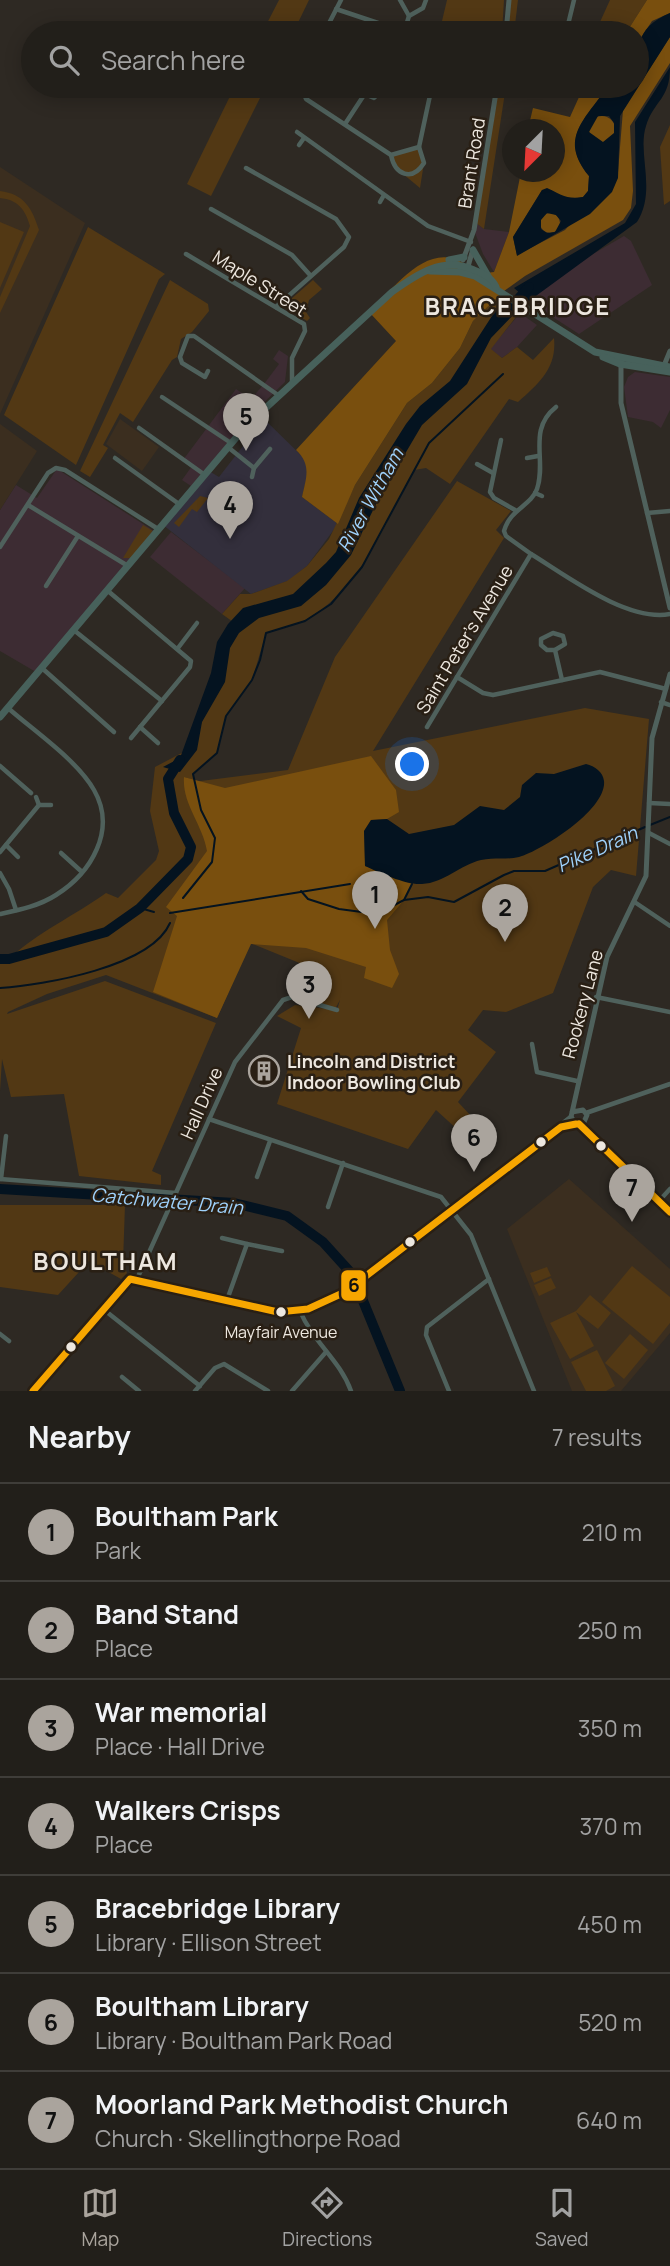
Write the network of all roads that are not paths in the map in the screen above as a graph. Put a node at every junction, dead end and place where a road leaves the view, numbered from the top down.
1 (341, 0) edge
2 (400, 0) edge
3 (426, 0) edge
4 (509, 0) edge
5 (574, 0) edge
6 (336, 9) junction
7 (409, 16) junction
8 (330, 21) edge
9 (371, 21) edge
10 (408, 21) edge
11 (507, 21) edge
12 (569, 21) edge
13 (306, 98) edge
14 (362, 98) edge
15 (429, 98) edge
16 (495, 98) edge
17 (345, 124) junction
18 (296, 132) dead end
19 (304, 138) junction
20 (299, 145) dead end
21 (419, 147) junction
22 (391, 155) junction
23 (246, 168) dead end
24 (384, 195) junction
25 (380, 202) dead end
26 (211, 209) dead end
27 (472, 245) junction
28 (186, 254) dead end
29 (464, 267) junction
30 (430, 271) junction
31 (310, 275) junction
32 (489, 278) junction
33 (496, 287) junction
34 (276, 307) junction
35 (670, 351) edge
36 (625, 361) junction
37 (667, 368) edge
38 (208, 371) dead end
39 (292, 383) junction
40 (278, 395) junction
41 (162, 397) dead end
42 (552, 408) dead end
43 (139, 428) dead end
44 (501, 440) dead end
45 (230, 446) junction
46 (270, 449) dead end
47 (538, 456) junction
48 (115, 458) dead end
49 (527, 458) dead end
50 (477, 464) dead end
51 (254, 468) junction
52 (493, 473) junction
53 (205, 476) junction
54 (252, 477) dead end
55 (535, 493) junction
56 (542, 496) dead end
57 (27, 505) junction
58 (180, 505) junction
59 (515, 510) junction
60 (670, 511) edge
61 (647, 513) junction
62 (159, 530) junction
63 (78, 537) junction
64 (0, 547) edge
65 (531, 554) junction
66 (128, 567) junction
67 (46, 586) dead end
68 (108, 591) junction
69 (670, 608) edge
70 (670, 614) edge
71 (197, 622) dead end
72 (75, 631) junction
73 (178, 648) junction
74 (555, 650) junction
75 (43, 669) junction
76 (670, 674) edge
77 (457, 677) junction
78 (562, 680) junction
79 (666, 689) junction
80 (162, 701) junction
81 (661, 702) junction
82 (670, 705) edge
83 (8, 708) junction
84 (0, 717) edge
85 (140, 727) junction
86 (427, 727) dead end
87 (114, 732) dead end
88 (131, 738) dead end
89 (158, 743) dead end
90 (0, 766) edge
91 (649, 803) junction
92 (670, 804) edge
93 (39, 805) junction
94 (51, 805) dead end
95 (649, 828) junction
96 (670, 844) edge
97 (6, 845) junction
98 (0, 852) edge
99 (61, 853) dead end
100 (18, 856) dead end
101 (82, 872) junction
102 (0, 873) edge
103 (636, 903) junction
104 (16, 910) junction
105 (0, 914) edge
106 (670, 926) edge
107 (596, 997) junction
108 (337, 1010) dead end
109 (670, 1012) edge
110 (532, 1044) dead end
111 (577, 1082) junction
112 (670, 1084) edge
113 (575, 1099) junction
114 (584, 1111) junction
115 (597, 1111) junction
116 (572, 1114) junction
117 (209, 1119) junction
118 (581, 1123) junction
119 (561, 1127) junction
120 (6, 1136) dead end
121 (270, 1141) junction
122 (343, 1163) junction
123 (257, 1177) dead end
124 (1, 1179) edge
125 (670, 1189) edge
126 (175, 1195) junction
127 (659, 1201) junction
128 (328, 1207) dead end
129 (452, 1211) junction
130 (670, 1212) edge
131 (222, 1238) dead end
132 (247, 1244) junction
133 (282, 1251) dead end
134 (137, 1279) junction
135 (489, 1279) junction
136 (227, 1300) junction
137 (103, 1309) junction
138 (300, 1311) junction
139 (0, 1335) edge
140 (9, 1341) dead end
141 (326, 1352) junction
142 (122, 1377) dead end
143 (200, 1385) junction
144 (33, 1391) edge
145 (139, 1391) edge
146 (195, 1391) edge
147 (268, 1391) edge
148 (292, 1391) edge
149 (351, 1391) edge
150 (449, 1391) edge
151 (534, 1391) edge

1 - 6 street
2 - 7 street
3 - 7 street
4 - 11 street
5 - 12 street
6 - 8 street
6 - 9 street
7 - 10 street
13 - 17 street
14 - 17 street
15 - 21 street
16 - 27 street, Brant Road
17 - 22 street
18 - 19 street
19 - 20 street
19 - 24 street
21 - 22 street
21 - 22 street
23 - 31 street
24 - 25 street
24 - 27 street
26 - 31 street
27 - 29 street
27 - 29 street
27 - 32 main road
28 - 34 street, Maple Street
29 - 30 main road
29 - 30 main road
29 - 32 main road
29 - 33 main road
30 - 39 main road
31 - 34 street
32 - 33 main road
33 - 36 main road
34 - 39 street, Maple Street
35 - 37 street
36 - 37 main road
36 - 61 street
38 - 40 street
39 - 40 main road
40 - 45 main road
41 - 45 street
42 - 47 street
43 - 53 street
44 - 52 street
45 - 51 street
45 - 53 main road
46 - 51 street
47 - 49 street
47 - 55 street
48 - 58 street
50 - 52 street
51 - 54 street
52 - 59 street
53 - 58 main road
55 - 56 street
55 - 59 street
57 - 62 street
57 - 63 street
57 - 64 street
58 - 62 main road
59 - 65 street
60 - 61 street
61 - 69 street
62 - 66 main road
63 - 66 street
63 - 67 street
65 - 70 street, Saint Peter's Avenue
65 - 77 street, Saint Peter's Avenue
66 - 68 main road
68 - 72 main road
68 - 73 street
71 - 73 street
72 - 75 main road
72 - 80 street
73 - 80 street
74 - 74 street
74 - 78 street
75 - 83 main road
75 - 87 street
76 - 79 street, Rookery Lane
77 - 78 street
77 - 86 street, Saint Peter's Avenue
78 - 79 street
79 - 81 street, Rookery Lane
80 - 85 street
81 - 82 street
81 - 91 street, Rookery Lane
83 - 84 main road
83 - 101 street
85 - 88 street
85 - 89 street
90 - 93 street
91 - 92 street
91 - 95 street, Rookery Lane
93 - 94 street
93 - 97 street
95 - 96 street
95 - 103 street, Rookery Lane
97 - 98 street
97 - 100 street
99 - 101 street
101 - 104 street
102 - 104 street
103 - 106 street
103 - 107 street, Rookery Lane
104 - 105 street
107 - 109 street
107 - 111 street, Rookery Lane
108 - 117 street, Hall Drive
110 - 111 street
111 - 113 street, Rookery Lane
112 - 115 street
113 - 114 street
113 - 116 street, Rookery Lane
114 - 115 street
114 - 116 street
114 - 118 street
115 - 118 street
116 - 118 street
116 - 119 street
117 - 121 street
117 - 126 street, Hall Drive
118 - 119 street
118 - 127 street
119 - 129 street
120 - 124 street
121 - 122 street
121 - 123 street
122 - 128 street
122 - 129 street
124 - 126 street
125 - 127 street
126 - 134 street, Hall Drive
127 - 130 street
129 - 135 street
129 - 138 street
131 - 132 street
132 - 133 street
132 - 136 street
134 - 136 street
134 - 137 street
135 - 150 street
135 - 151 street
136 - 138 street
137 - 143 street
137 - 144 street
138 - 141 street
139 - 140 street
141 - 148 street
141 - 149 street
142 - 145 street
143 - 146 street
143 - 147 street

